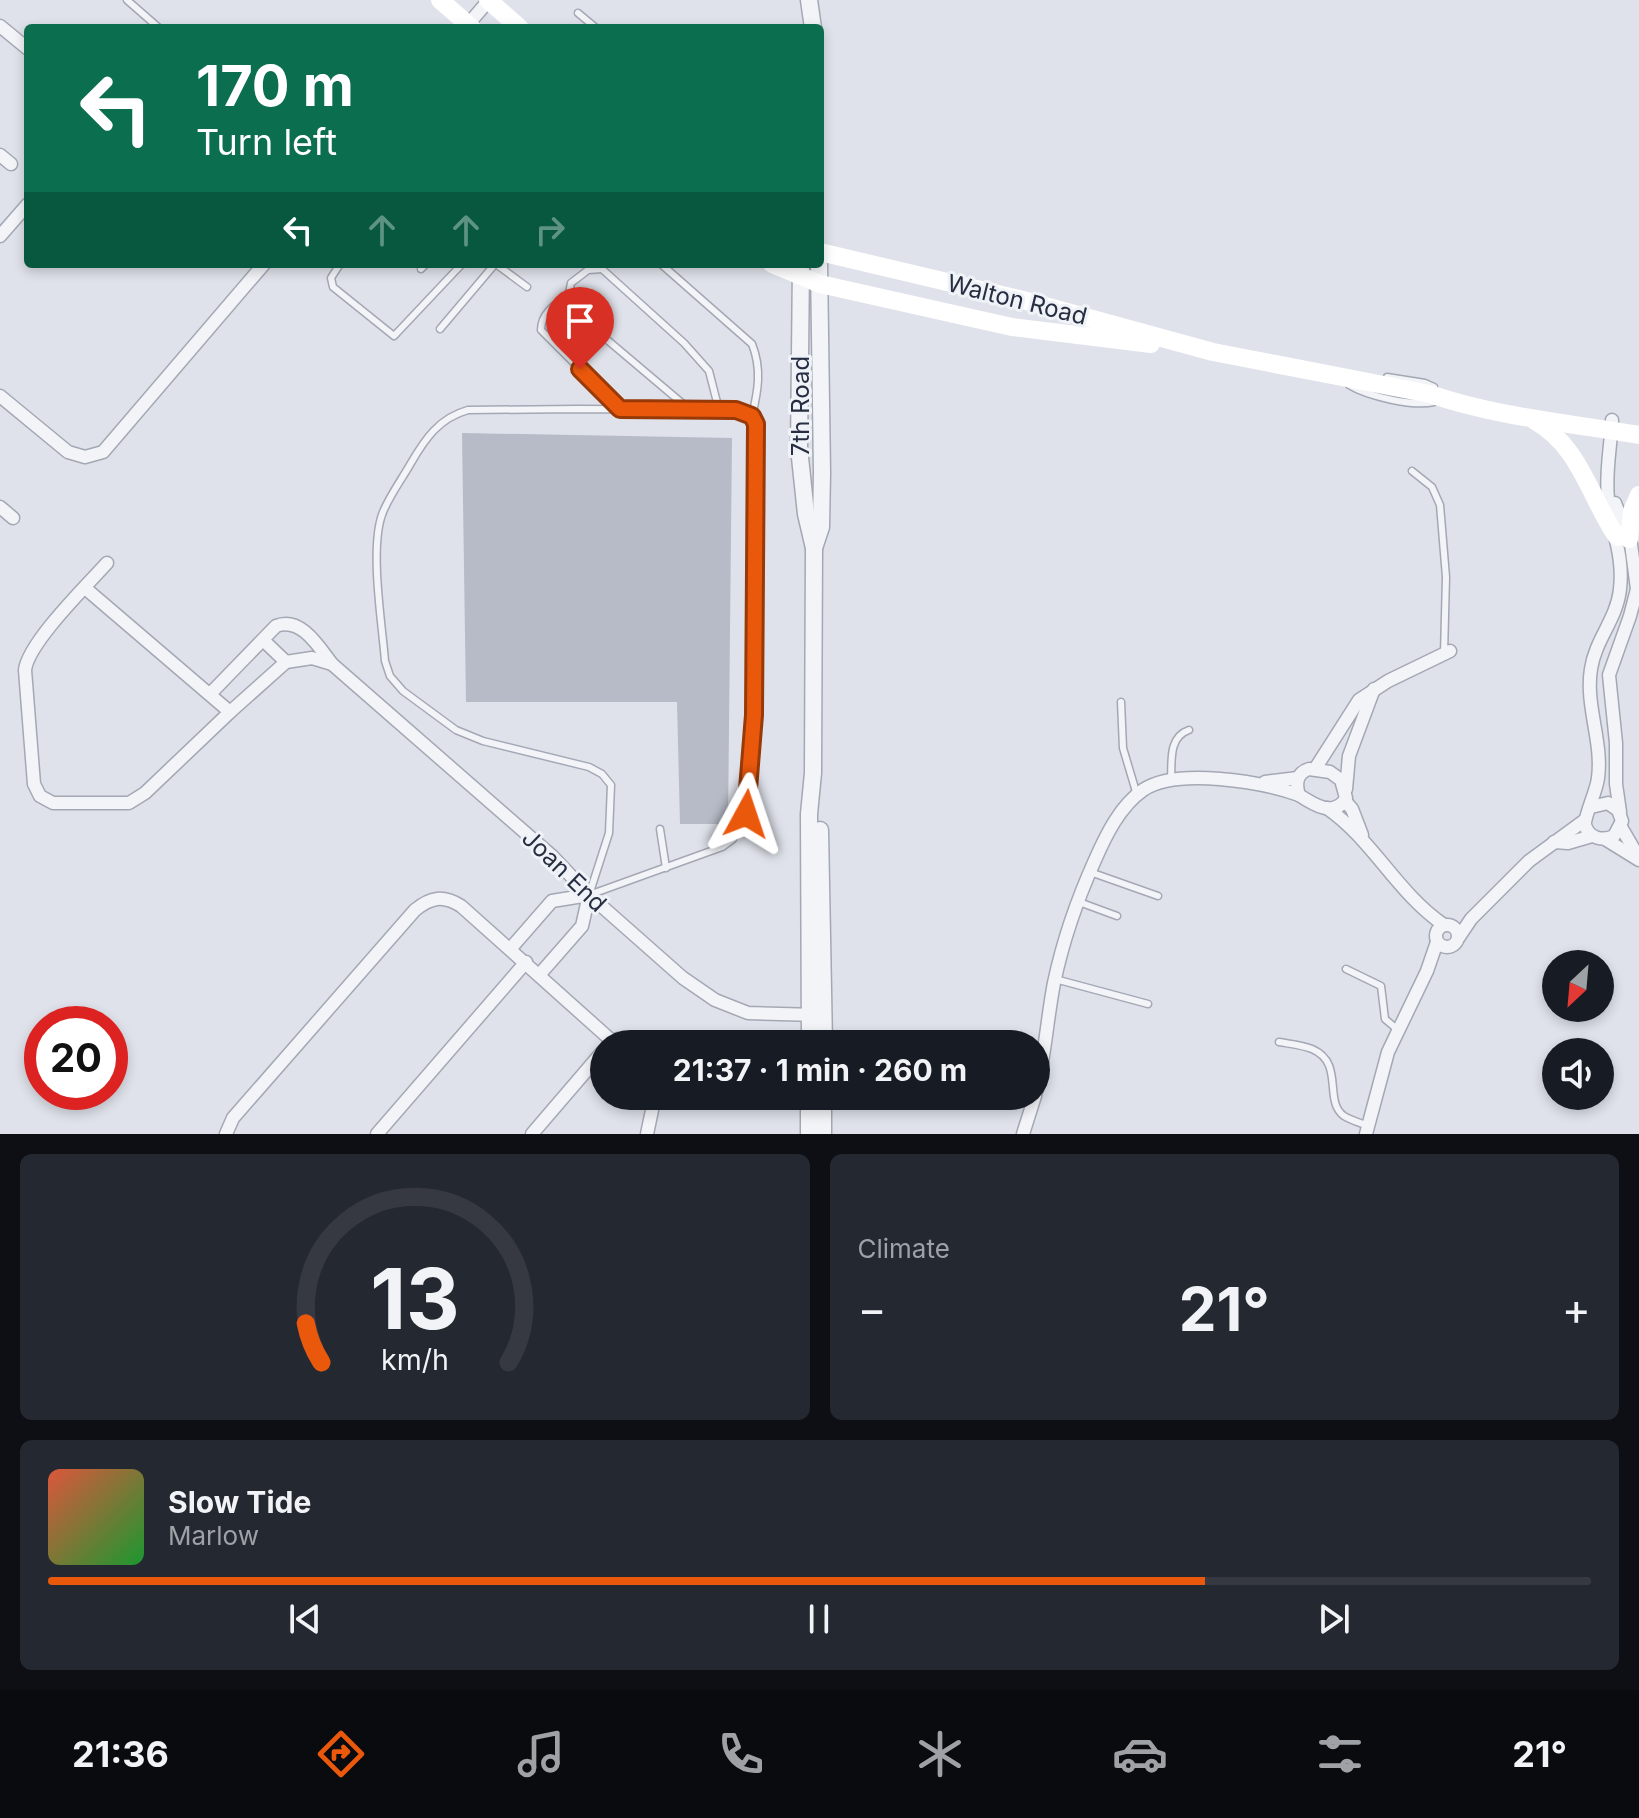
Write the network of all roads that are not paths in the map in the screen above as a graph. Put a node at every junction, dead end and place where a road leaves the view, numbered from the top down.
1 (127, 0) edge
2 (440, 0) edge
3 (463, 0) edge
4 (488, 0) edge
5 (807, 0) edge
6 (578, 13) dead end
7 (154, 24) edge
8 (465, 24) edge
9 (467, 24) edge
10 (470, 24) edge
11 (515, 24) edge
12 (591, 24) edge
13 (803, 24) edge
14 (812, 24) edge
15 (0, 26) edge
16 (24, 46) edge
17 (0, 155) edge
18 (11, 164) dead end
19 (24, 209) edge
20 (0, 236) edge
21 (824, 253) edge
22 (261, 268) edge
23 (337, 268) edge
24 (458, 268) edge
25 (493, 268) edge
26 (501, 268) edge
27 (595, 268) edge
28 (604, 268) edge
29 (666, 268) edge
30 (819, 268) edge
31 (801, 270) edge
32 (820, 284) junction
33 (527, 287) dead end
34 (568, 298) junction
35 (440, 329) dead end
36 (1213, 352) junction
37 (1439, 395) junction
38 (0, 396) edge
39 (620, 409) junction
40 (689, 409) junction
41 (719, 410) junction
42 (752, 416) junction
43 (1527, 417) junction
44 (1639, 424) edge
45 (1614, 426) junction
46 (1639, 435) edge
47 (1412, 471) dead end
48 (1639, 495) edge
49 (0, 507) edge
50 (13, 518) dead end
51 (1623, 538) junction
52 (814, 548) junction
53 (107, 563) dead end
54 (1620, 563) junction
55 (1635, 563) junction
56 (85, 588) junction
57 (263, 640) junction
58 (1447, 652) joint
59 (286, 662) junction
60 (332, 664) junction
61 (1591, 683) junction
62 (1609, 683) junction
63 (1374, 689) junction
64 (210, 694) junction
65 (1121, 702) dead end
66 (230, 712) junction
67 (1189, 730) dead end
68 (1337, 735) junction
69 (1354, 742) junction
70 (1315, 769) junction
71 (1298, 778) junction
72 (1171, 781) junction
73 (1262, 783) junction
74 (1137, 795) junction
75 (1299, 795) junction
76 (1345, 795) junction
77 (1327, 808) junction
78 (1588, 814) junction
79 (1621, 821) junction
80 (660, 829) dead end
81 (1363, 838) junction
82 (1599, 838) junction
83 (1554, 842) junction
84 (1639, 857) edge
85 (666, 868) junction
86 (1090, 871) junction
87 (589, 895) junction
88 (1158, 896) dead end
89 (1077, 902) junction
90 (1424, 911) junction
91 (1117, 916) dead end
92 (1452, 934) junction
93 (1436, 939) junction
94 (511, 948) junction
95 (526, 962) junction
96 (1346, 969) dead end
97 (1427, 971) junction
98 (540, 974) junction
99 (1055, 979) junction
100 (1148, 1004) dead end
101 (817, 1015) junction
102 (594, 1030) edge
103 (813, 1030) edge
104 (821, 1030) edge
105 (1046, 1030) edge
106 (1398, 1030) junction
107 (1279, 1042) dead end
108 (590, 1066) edge
109 (652, 1110) edge
110 (809, 1110) edge
111 (823, 1110) edge
112 (1030, 1110) edge
113 (1367, 1130) edge
114 (226, 1134) edge
115 (377, 1134) edge
116 (532, 1134) edge
117 (647, 1134) edge
118 (809, 1134) edge
119 (823, 1134) edge
120 (1023, 1134) edge

1 - 7 lane
2 - 8 main road
3 - 9 main road
4 - 10 street
4 - 11 main road
5 - 13 street
5 - 14 street
6 - 12 lane
15 - 16 street
17 - 18 street
19 - 20 street
21 - 36 main road, Walton Road
22 - 38 street
23 - 24 lane
25 - 35 lane
26 - 33 lane
27 - 34 lane
28 - 41 lane
29 - 42 lane
30 - 32 street, 7th Road
31 - 32 main road, Walton Road
31 - 52 street, 7th Road
32 - 36 main road, Walton Road
32 - 52 street, 7th Road
34 - 39 lane
34 - 40 lane
36 - 37 main road, Walton Road
37 - 43 main road, Walton Road
37 - 45 main road, Walton Road
39 - 40 lane
39 - 87 lane
40 - 41 lane
41 - 42 lane
42 - 85 lane
43 - 45 main road, Walton Road
43 - 51 main road
44 - 45 main road, Walton Road
45 - 46 main road, Walton Road
45 - 51 street
47 - 58 lane
48 - 51 main road
49 - 50 street
51 - 54 street
51 - 55 street
52 - 101 street, 7th Road
53 - 56 street
54 - 55 street
54 - 61 street
55 - 62 street
56 - 64 street
56 - 66 street
57 - 59 street
57 - 60 street, Joan End
57 - 64 street
58 - 63 street
59 - 60 street
59 - 66 street
60 - 87 street, Joan End
61 - 62 street
61 - 78 street
62 - 79 street
63 - 68 street
63 - 69 street
64 - 66 street
65 - 74 lane
67 - 72 lane
68 - 69 street
68 - 70 street
69 - 76 street
70 - 71 street
70 - 76 street
71 - 73 street
71 - 75 street
72 - 73 street
72 - 74 street
73 - 75 street
74 - 86 street
75 - 77 street
76 - 77 street
76 - 81 street
77 - 81 street
78 - 79 street
78 - 82 street
78 - 83 street
79 - 82 street
79 - 84 street
80 - 85 lane
81 - 90 street
82 - 83 street
82 - 84 street
83 - 92 street
85 - 87 lane
86 - 88 lane
86 - 89 street
87 - 94 street
87 - 98 street
87 - 101 street, Joan End
89 - 91 lane
89 - 99 street
90 - 92 street
90 - 93 street
92 - 93 street
92 - 93 street
92 - 97 street
93 - 97 street
94 - 95 street
94 - 114 street
95 - 98 street
95 - 115 street
96 - 106 lane
97 - 106 street
98 - 102 street
99 - 100 lane
99 - 105 street
101 - 103 street, 7th Road
101 - 104 street, 7th Road
106 - 113 street
107 - 113 lane
108 - 116 street
109 - 117 street
110 - 118 street
111 - 119 street
112 - 120 street

